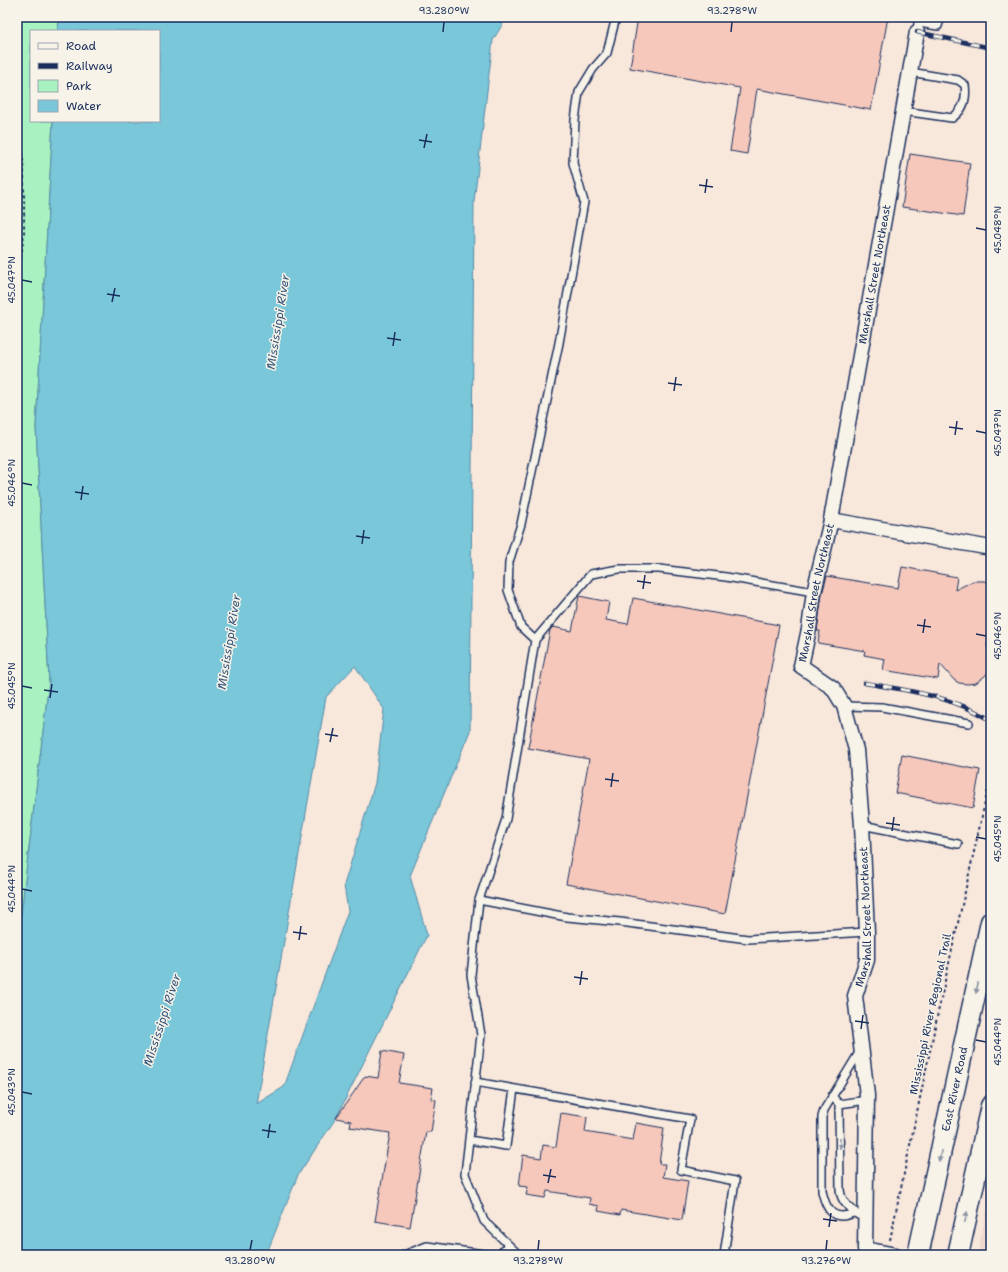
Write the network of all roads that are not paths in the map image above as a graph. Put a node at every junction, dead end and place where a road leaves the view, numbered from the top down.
1 (616, 17) edge
2 (942, 17) edge
3 (917, 32) joint
4 (910, 72) junction
5 (903, 111) junction
6 (831, 520) junction
7 (991, 548) edge
8 (814, 592) junction
9 (535, 640) junction
10 (844, 706) junction
11 (968, 723) dead end
12 (862, 825) junction
13 (958, 844) dead end
14 (478, 900) junction
15 (991, 922) edge
16 (867, 932) junction
17 (861, 1048) junction
18 (475, 1082) junction
19 (514, 1089) junction
20 (832, 1096) junction
21 (867, 1100) junction
22 (840, 1104) junction
23 (991, 1106) edge
24 (469, 1140) junction
25 (860, 1216) junction
26 (508, 1245) junction
27 (865, 1252) edge
28 (891, 1254) edge
29 (404, 1255) edge
30 (491, 1255) edge
31 (499, 1255) edge
32 (519, 1255) edge
33 (724, 1255) edge
34 (918, 1255) edge
35 (958, 1255) edge

1 - 9 lane
2 - 3 lane
3 - 4 street, Marshall Street Northeast
4 - 5 street, Marshall Street Northeast
4 - 5 lane
5 - 6 street, Marshall Street Northeast
6 - 7 street
6 - 8 street, Marshall Street Northeast
8 - 9 lane
8 - 10 street, Marshall Street Northeast
9 - 14 lane
10 - 11 lane
10 - 12 street, Marshall Street Northeast
12 - 13 lane
12 - 16 street, Marshall Street Northeast
14 - 16 lane
14 - 18 lane
15 -> 34 street, East River Road
16 - 17 street, Marshall Street Northeast
17 - 20 lane
17 - 21 street, Marshall Street Northeast
18 - 19 lane
18 - 24 lane
19 - 24 lane
19 - 33 lane
20 - 22 lane
20 - 25 lane
21 - 22 lane
21 - 25 street, Marshall Street Northeast
22 -> 25 lane
35 -> 23 street
24 - 26 lane
25 - 27 street, Marshall Street Northeast
26 - 31 lane
26 - 32 lane
27 - 28 street, Marshall Street Northeast
29 - 30 lane

